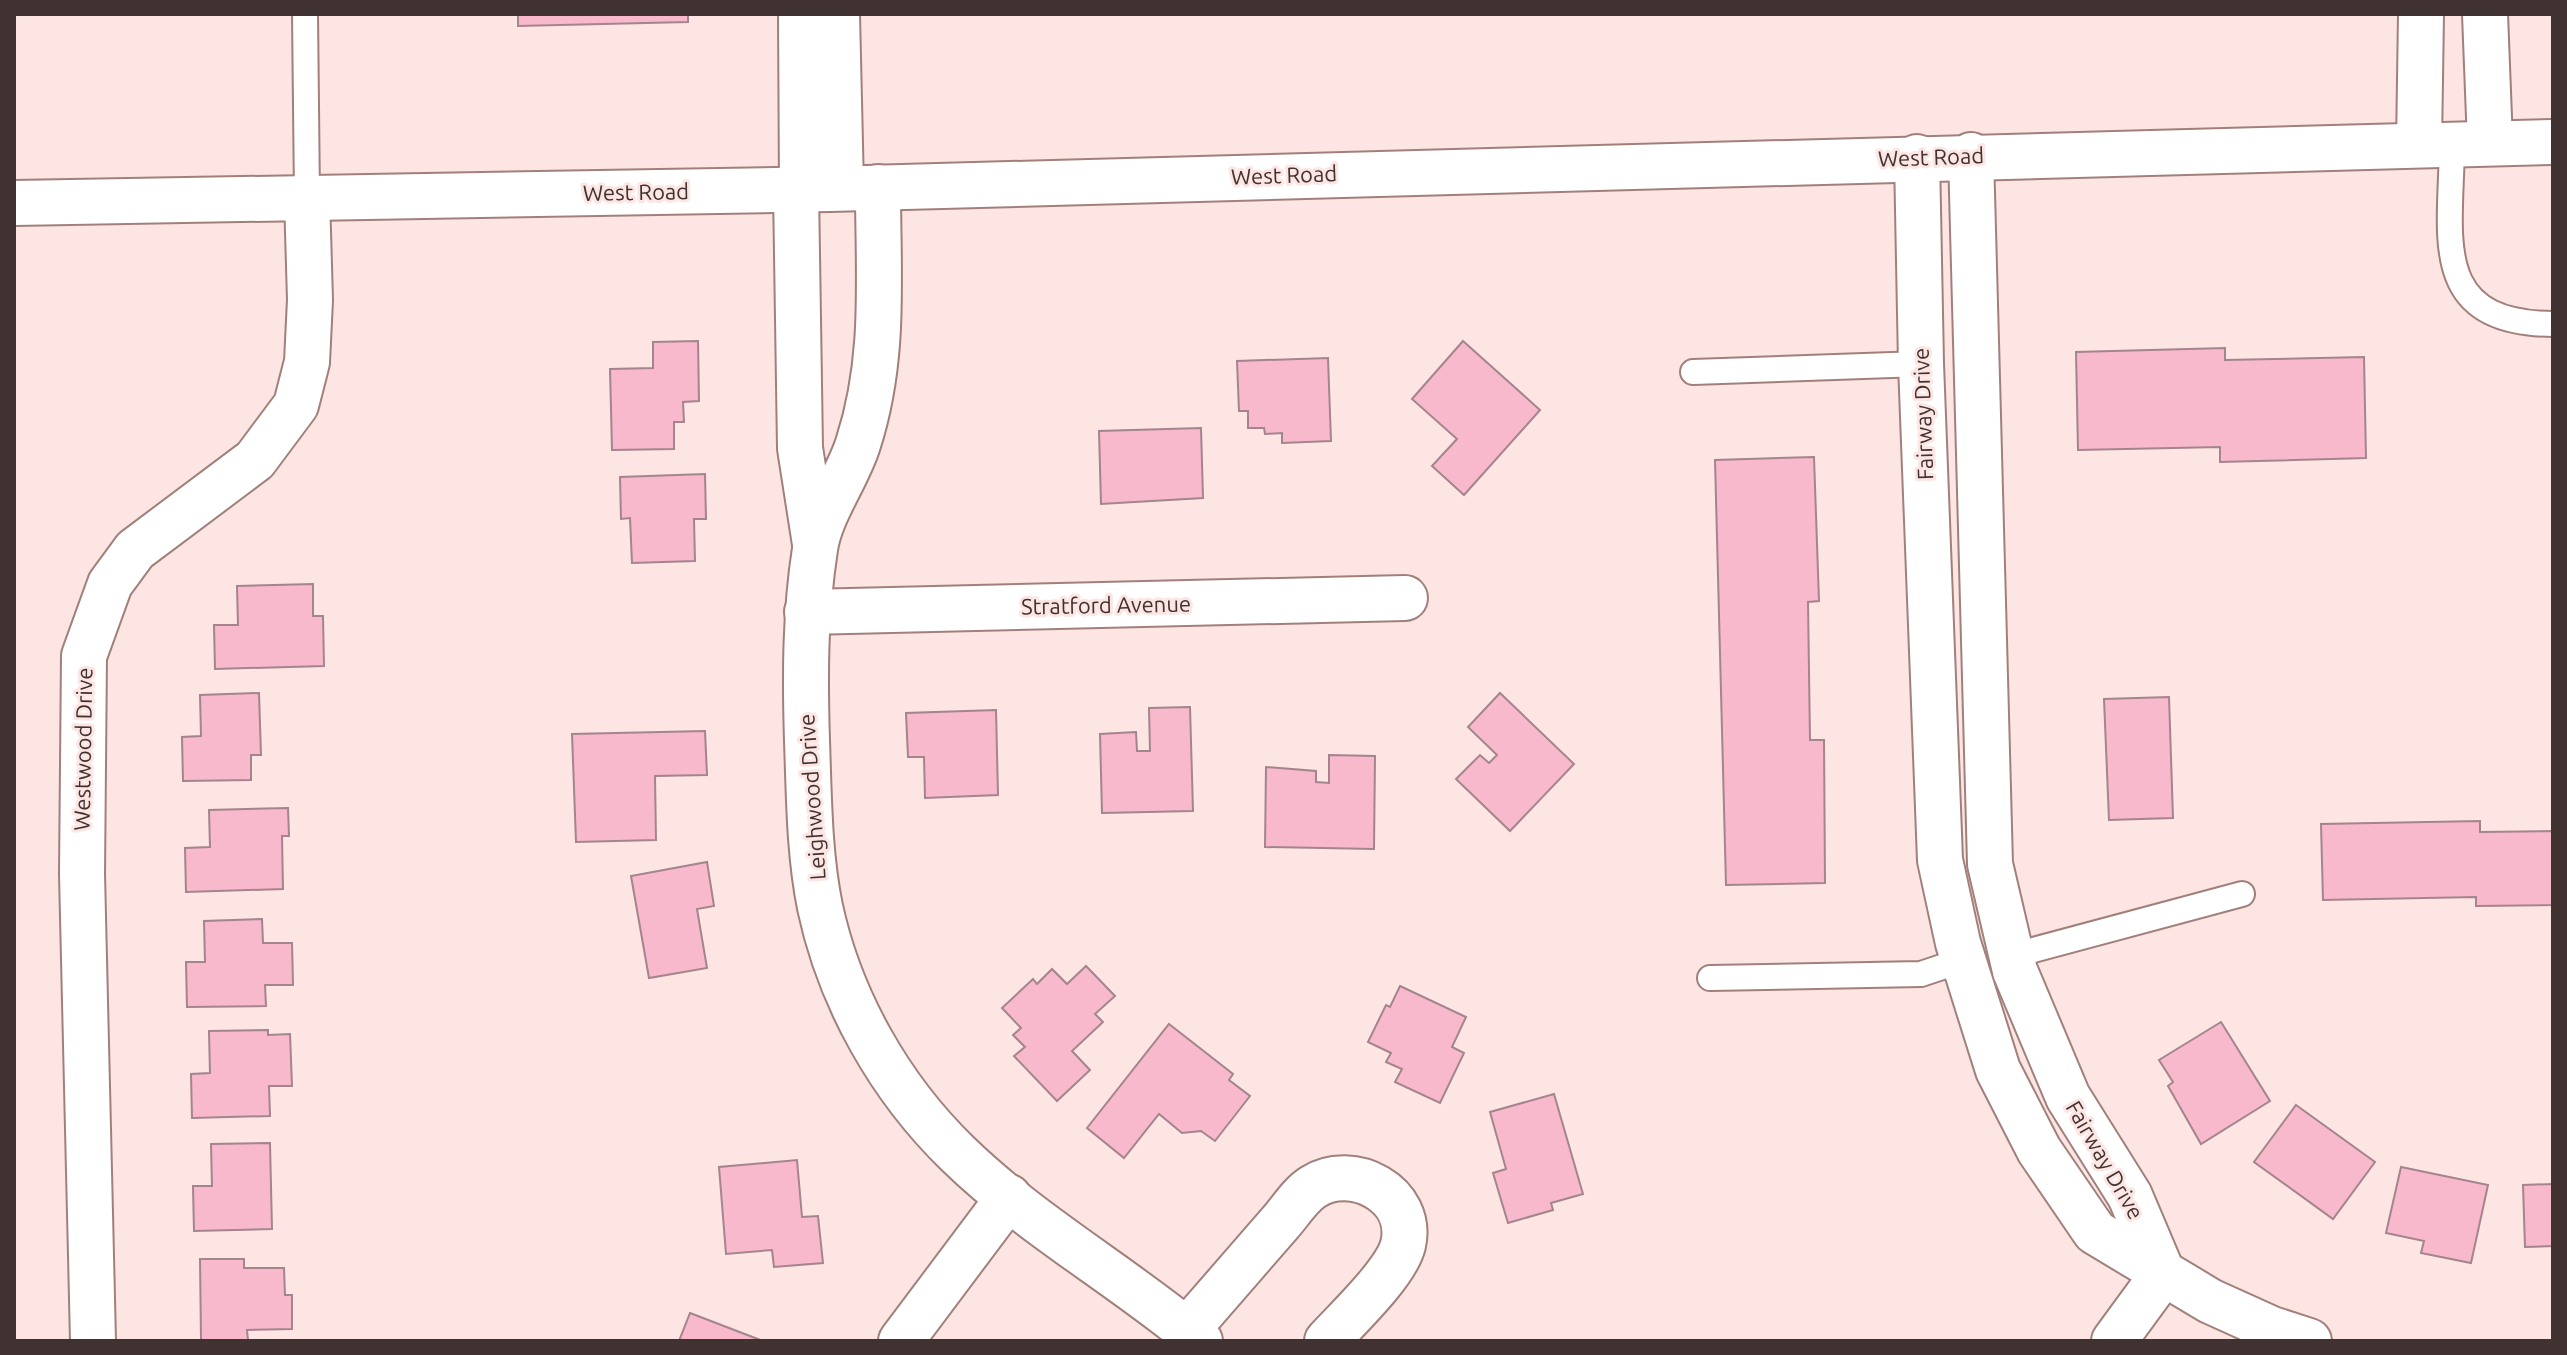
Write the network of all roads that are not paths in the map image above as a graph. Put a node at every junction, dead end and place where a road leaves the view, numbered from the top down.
1 (305, 14) edge
2 (801, 14) edge
3 (837, 14) edge
4 (2421, 14) edge
5 (2485, 14) edge
6 (2553, 142) edge
7 (2453, 144) junction
8 (1971, 155) junction
9 (1917, 157) junction
10 (829, 188) junction
11 (307, 197) junction
12 (14, 203) edge
13 (2553, 324) edge
14 (1921, 364) junction
15 (1693, 372) dead end
16 (815, 544) junction
17 (1405, 598) dead end
18 (807, 612) junction
19 (1983, 667) junction
20 (1932, 670) junction
21 (2242, 894) dead end
22 (2011, 956) junction
23 (1963, 960) junction
24 (1710, 978) dead end
25 (1009, 1197) junction
26 (2163, 1274) junction
27 (1193, 1336) edge
28 (93, 1341) edge
29 (901, 1341) edge
30 (1327, 1341) edge
31 (2114, 1341) edge
32 (2309, 1341) edge

1 - 11 lane
2 - 10 street
3 - 10 street
4 - 7 street
5 - 7 street
6 - 7 street, West Road
7 - 8 street, West Road
7 - 13 lane
8 - 9 street, West Road
8 - 19 street, Fairway Drive
9 - 10 street, West Road
9 - 14 street, Fairway Drive
10 - 11 street, West Road
10 - 16 street, Leighwood Drive
10 - 16 street, Leighwood Drive
11 - 12 street, West Road
11 - 28 street, Westwood Drive
14 - 15 lane
14 - 20 street, Fairway Drive
16 - 18 street, Leighwood Drive
17 - 18 street, Stratford Avenue
18 - 25 street, Leighwood Drive
19 - 20 street
19 - 22 street, Fairway Drive
20 - 23 street, Fairway Drive
21 - 22 lane
22 - 26 street, Fairway Drive
23 - 24 lane
23 - 26 street, Fairway Drive
25 - 27 street, Leighwood Drive
25 - 29 street
26 - 31 street
26 - 32 street
27 - 30 street, Leighwood Drive

